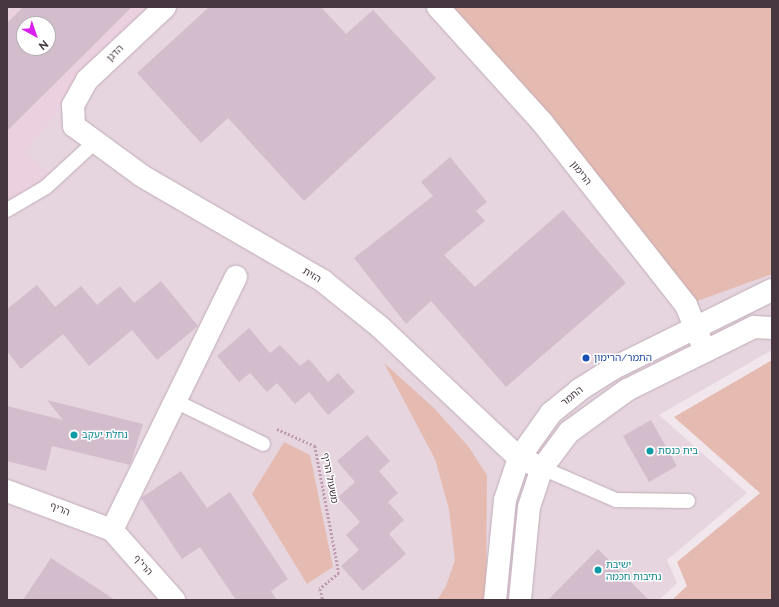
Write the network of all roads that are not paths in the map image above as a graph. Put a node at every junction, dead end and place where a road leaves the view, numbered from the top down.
1 (165, 7) edge
2 (438, 7) edge
3 (73, 106) joint
4 (95, 142) junction
5 (7, 210) edge
6 (236, 277) dead end
7 (772, 290) edge
8 (697, 328) junction
9 (772, 328) edge
10 (705, 351) junction
11 (175, 401) junction
12 (263, 444) dead end
13 (519, 458) junction
14 (542, 468) junction
15 (7, 491) edge
16 (688, 501) dead end
17 (112, 530) junction
18 (174, 600) edge
19 (495, 600) edge
20 (520, 600) edge

1 - 3 street, הדגן
2 - 8 street, הרימון
3 - 4 street, הזית
4 - 5 lane
4 - 13 street, הזית
6 - 11 street
7 - 8 street, התמר
8 - 10 street, הרימון
8 - 13 street, התמר
9 - 10 street
10 - 14 street
11 - 12 lane
11 - 17 street
13 - 14 street, הזית
13 - 19 street, התמר
14 - 16 lane
14 - 20 street
15 - 17 street, הריף
17 - 18 street, הרי"ף

